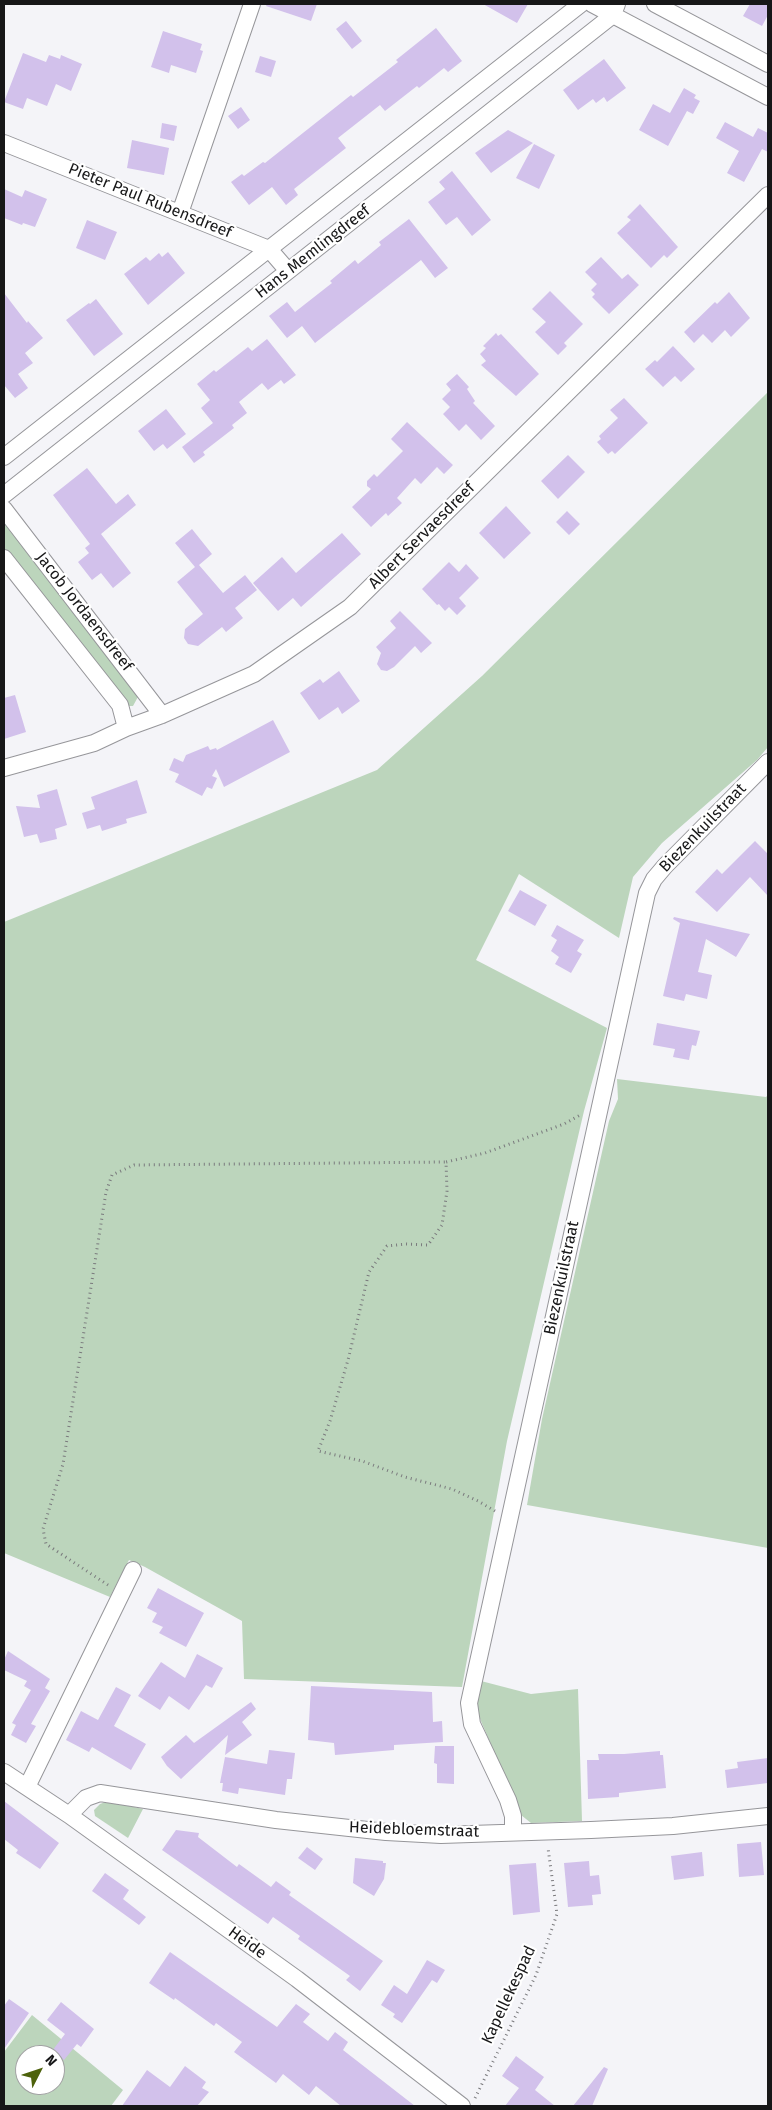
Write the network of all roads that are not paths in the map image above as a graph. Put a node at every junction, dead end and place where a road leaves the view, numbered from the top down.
1 (252, 4) edge
2 (580, 4) edge
3 (592, 4) edge
4 (655, 4) edge
5 (615, 10) edge
6 (768, 64) edge
7 (768, 97) edge
8 (4, 143) edge
9 (768, 195) edge
10 (180, 213) junction
11 (269, 249) junction
12 (288, 271) junction
13 (4, 457) edge
14 (4, 495) edge
15 (4, 509) edge
16 (4, 558) edge
17 (162, 715) junction
18 (126, 728) junction
19 (768, 762) edge
20 (4, 768) edge
21 (133, 1570) dead end
22 (4, 1772) edge
23 (27, 1787) junction
24 (69, 1815) junction
25 (768, 1816) edge
26 (513, 1832) junction
27 (462, 2106) edge

1 - 10 street
2 - 11 street, Hans Memlingdreef
3 - 5 street
4 - 6 street
5 - 7 street
5 - 12 street, Hans Memlingdreef
8 - 10 street, Pieter Paul Rubensdreef
9 - 17 street, Albert Servaesdreef
10 - 11 street, Pieter Paul Rubensdreef
11 - 12 street, Pieter Paul Rubensdreef
11 - 13 street, Hans Memlingdreef
12 - 14 street, Hans Memlingdreef
15 - 17 street, Jacob Jordaensdreef
16 - 18 street, Jacob Jordaensdreef
17 - 18 street, Albert Servaesdreef
18 - 20 street, Albert Servaesdreef
19 - 26 street, Biezenkuilstraat
21 - 23 street
22 - 23 street, Heide
23 - 24 street, Heide
24 - 26 street, Heidebloemstraat
24 - 27 street, Heide
25 - 26 street, Heidebloemstraat

